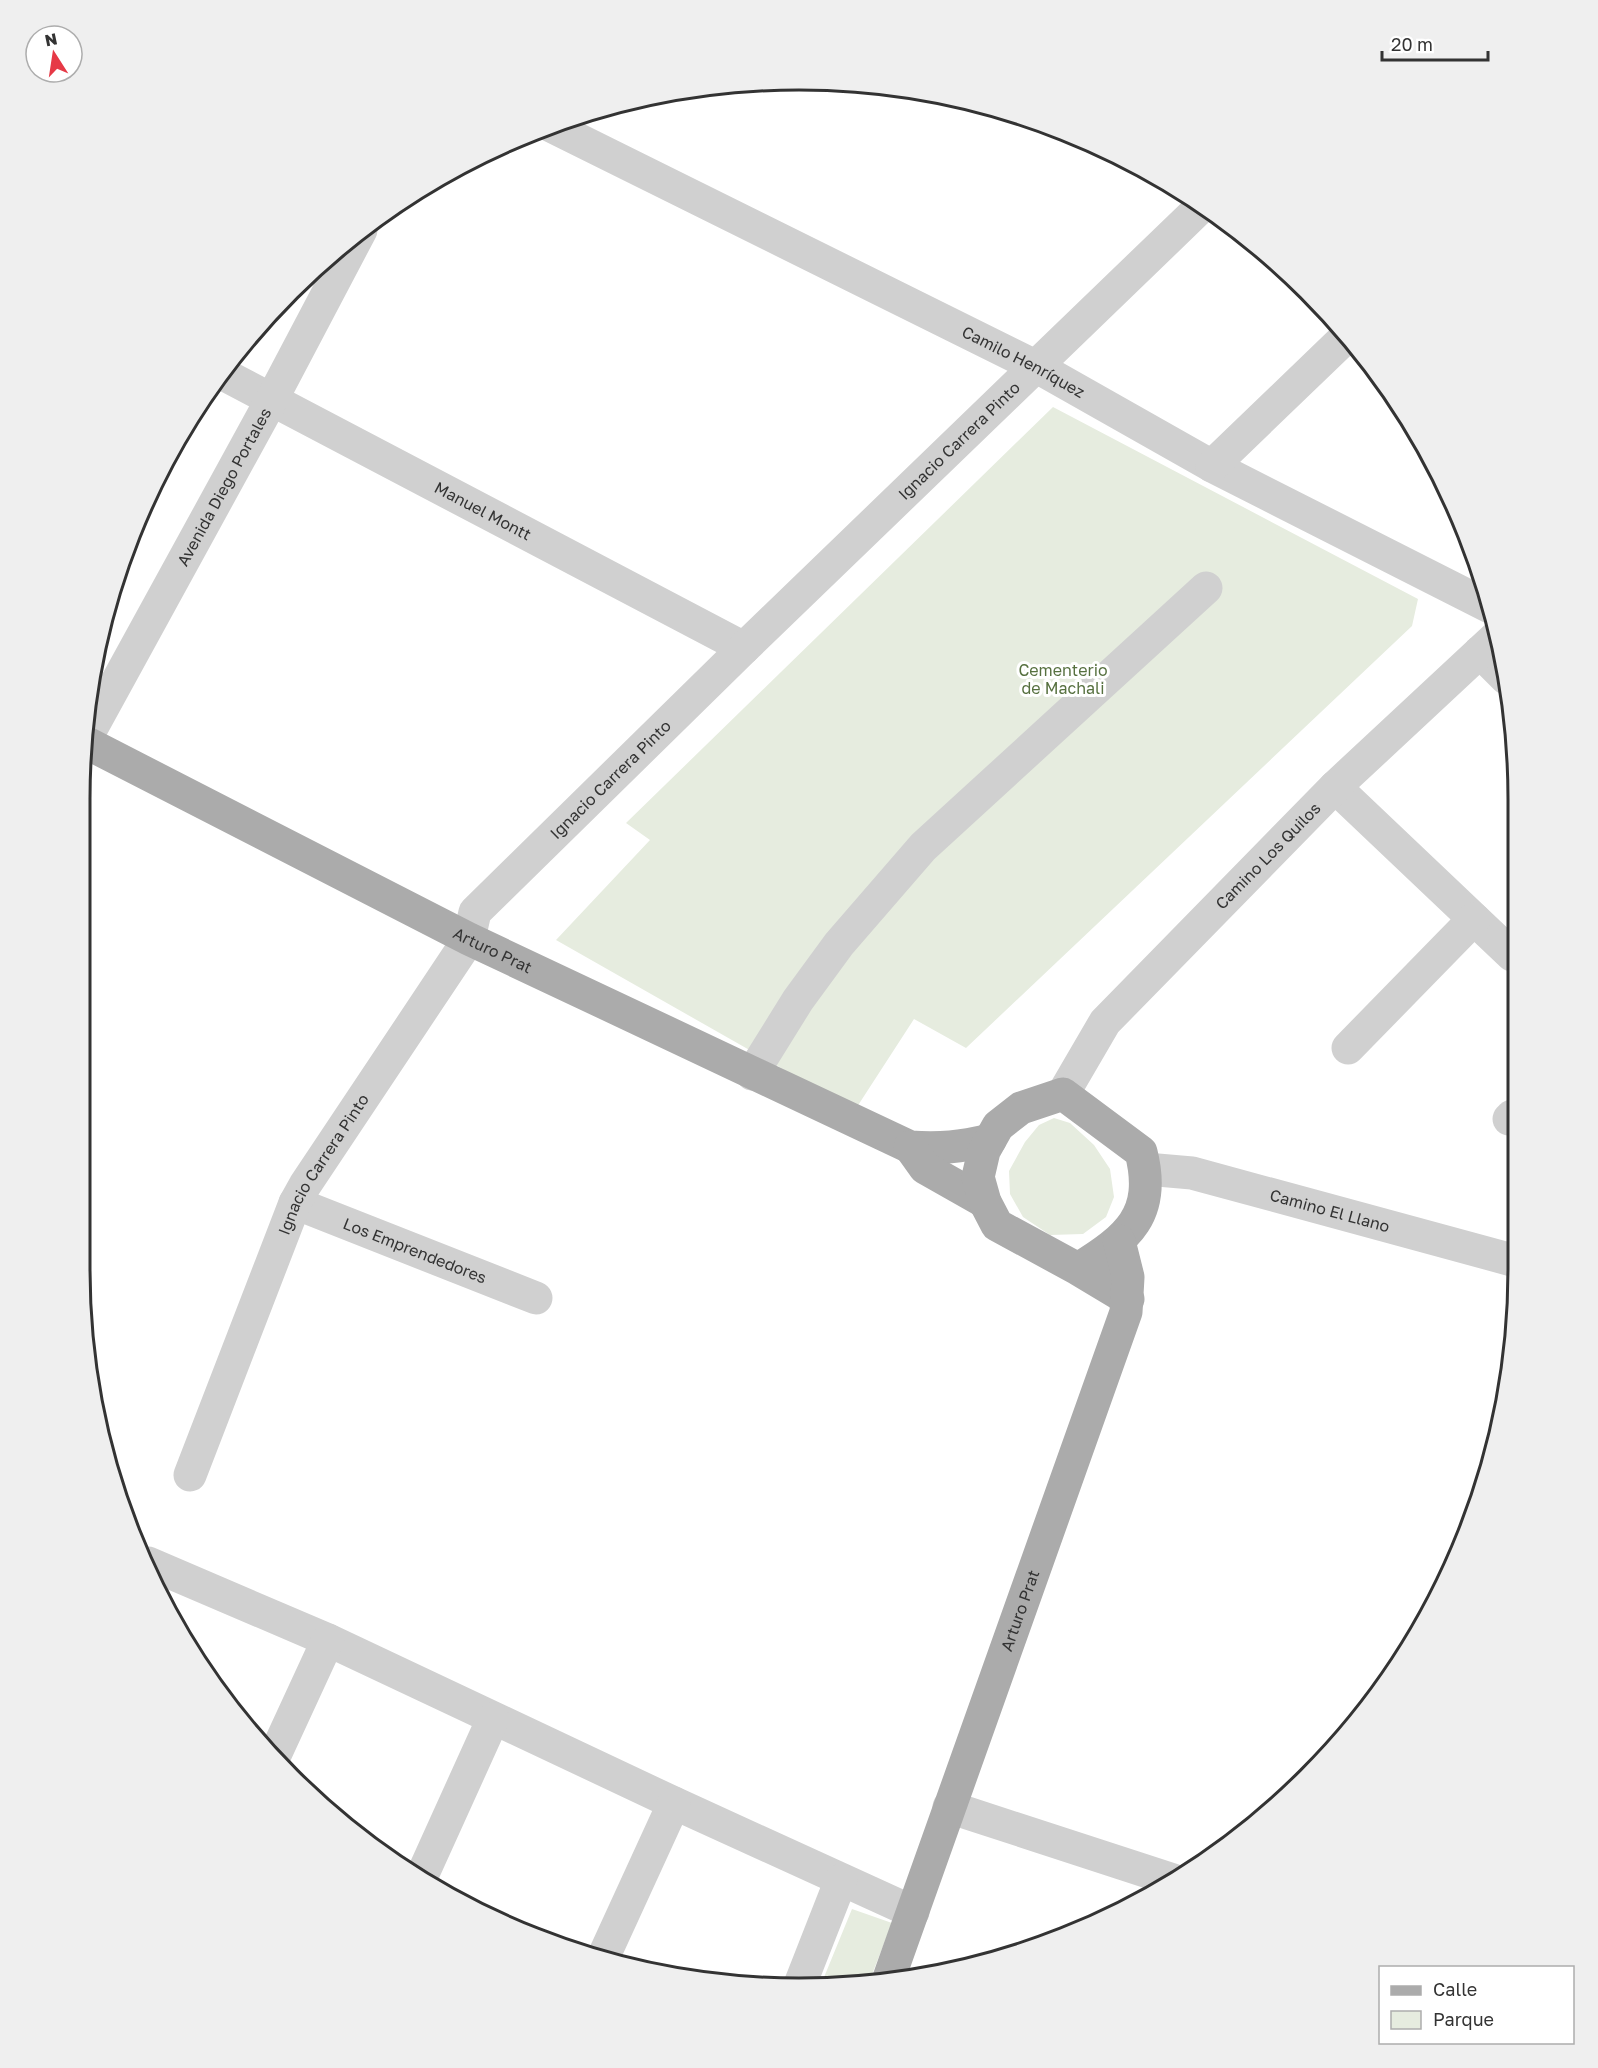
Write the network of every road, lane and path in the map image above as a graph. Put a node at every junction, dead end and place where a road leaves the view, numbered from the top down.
1 (562, 131) edge
2 (1196, 211) edge
3 (350, 251) edge
4 (1341, 342) edge
5 (1036, 367) junction
6 (229, 377) edge
7 (272, 399) junction
8 (1212, 466) junction
9 (1206, 588) dead end
10 (1480, 602) edge
11 (1488, 644) edge
12 (744, 648) junction
13 (95, 721) edge
14 (93, 747) edge
15 (1335, 787) junction
16 (1474, 919) junction
17 (469, 939) junction
18 (1508, 951) edge
19 (1348, 1048) dead end
20 (752, 1074) junction
21 (1063, 1094) junction
22 (990, 1140) junction
23 (910, 1147) junction
24 (1146, 1169) junction
25 (985, 1202) junction
26 (295, 1203) junction
27 (1119, 1241) junction
28 (1508, 1259) edge
29 (1078, 1269) junction
30 (536, 1298) dead end
31 (1128, 1299) junction
32 (190, 1475) dead end
33 (158, 1571) edge
34 (328, 1640) junction
35 (493, 1719) junction
36 (278, 1749) edge
37 (674, 1803) junction
38 (950, 1807) junction
39 (424, 1871) edge
40 (1163, 1877) edge
41 (841, 1880) junction
42 (912, 1912) junction
43 (606, 1951) edge
44 (891, 1972) edge
45 (803, 1978) edge

1 - 5 street, Camilo Henríquez
2 - 5 street, Ignacio Carrera Pinto
3 - 7 street, Avenida Diego Portales
4 - 8 street
5 - 8 street, Camilo Henríquez
5 - 12 street, Ignacio Carrera Pinto
6 - 7 street, Manuel Montt
7 - 12 street, Manuel Montt
7 - 13 street, Avenida Diego Portales
8 - 10 street, Camilo Henríquez
9 - 20 street
11 - 15 street, Camino Los Quilos
12 - 17 street, Ignacio Carrera Pinto
14 - 17 main road, Arturo Prat
15 - 16 street
15 - 21 street, Camino Los Quilos
16 - 18 street
16 - 19 street
17 - 20 main road, Arturo Prat
17 - 26 street, Ignacio Carrera Pinto
20 - 23 main road, Arturo Prat
21 - 22 main road, Arturo Prat
21 - 24 main road
22 - 23 main road, Arturo Prat
22 - 25 main road, Arturo Prat
23 - 25 main road, Arturo Prat
24 - 27 main road
24 - 28 street, Camino El Llano
25 - 29 main road, Arturo Prat
26 - 30 street, Los Emprendedores
26 - 32 street, Ignacio Carrera Pinto
27 - 29 main road
27 - 31 main road, Arturo Prat
29 - 31 main road, Arturo Prat
31 - 38 main road, Arturo Prat
33 - 34 street
34 - 35 street
34 - 36 street
35 - 37 street
35 - 39 street
37 - 41 street
37 - 43 street
38 - 40 street
38 - 42 main road, Arturo Prat
41 - 42 street
41 - 45 street
42 - 44 main road, Arturo Prat

